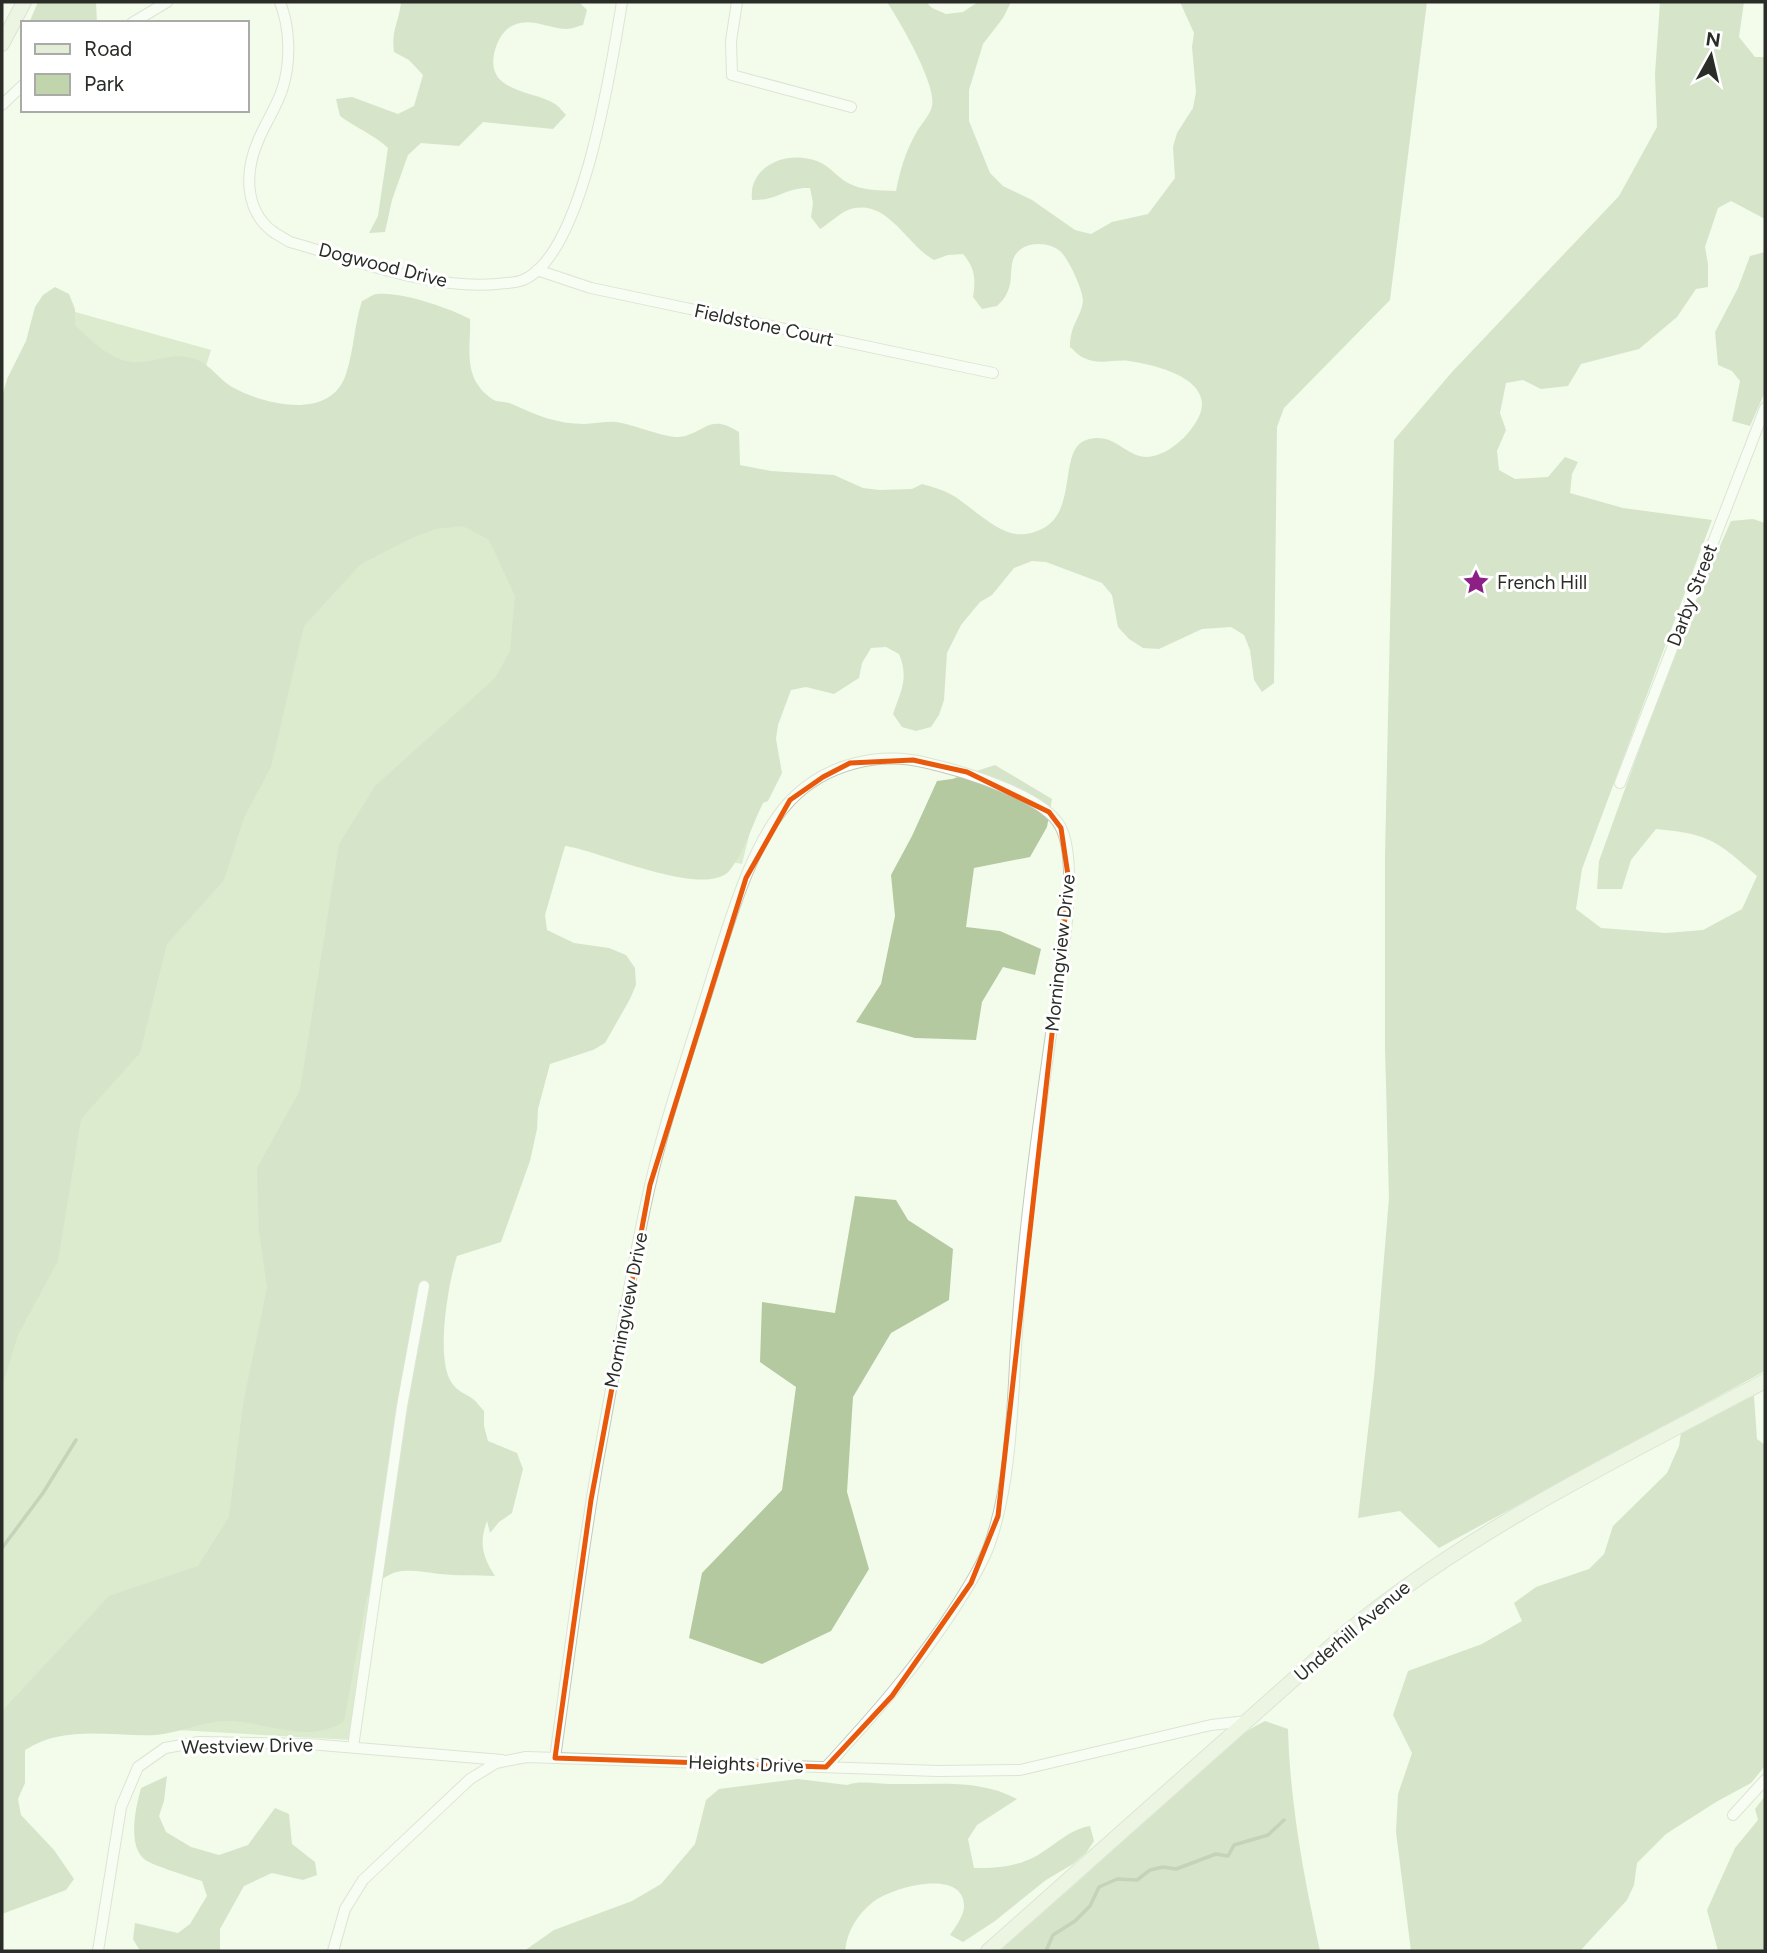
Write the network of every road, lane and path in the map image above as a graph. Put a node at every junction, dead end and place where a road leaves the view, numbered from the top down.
1 (24, 2) edge
2 (167, 2) edge
3 (280, 2) edge
4 (622, 2) edge
5 (737, 2) edge
6 (135, 21) edge
7 (2, 44) edge
8 (21, 87) edge
9 (2, 105) edge
10 (851, 107) dead end
11 (537, 270) junction
12 (993, 373) dead end
13 (1765, 408) edge
14 (1620, 783) dead end
15 (424, 1286) dead end
16 (1765, 1381) edge
17 (1247, 1721) junction
18 (353, 1747) junction
19 (555, 1758) junction
20 (509, 1761) junction
21 (826, 1767) junction
22 (1765, 1780) edge
23 (1733, 1815) dead end
24 (98, 1951) edge
25 (333, 1951) edge
26 (988, 1951) edge

1 - 7 main road
2 - 6 street
3 - 11 street, Dogwood Drive
4 - 11 street
5 - 10 street
8 - 9 street
11 - 12 street, Fieldstone Court
13 - 14 street, Darby Street
15 - 18 street
16 - 17 main road, Underhill Avenue
17 - 21 street, Heights Drive
17 - 26 main road, Underhill Avenue
18 - 20 street, Westview Drive
18 - 24 street, Westview Drive
19 - 20 street, Heights Drive
19 - 21 street, Heights Drive
19 - 21 street, Morningview Drive
20 - 25 street, Heights Drive
22 - 23 street

